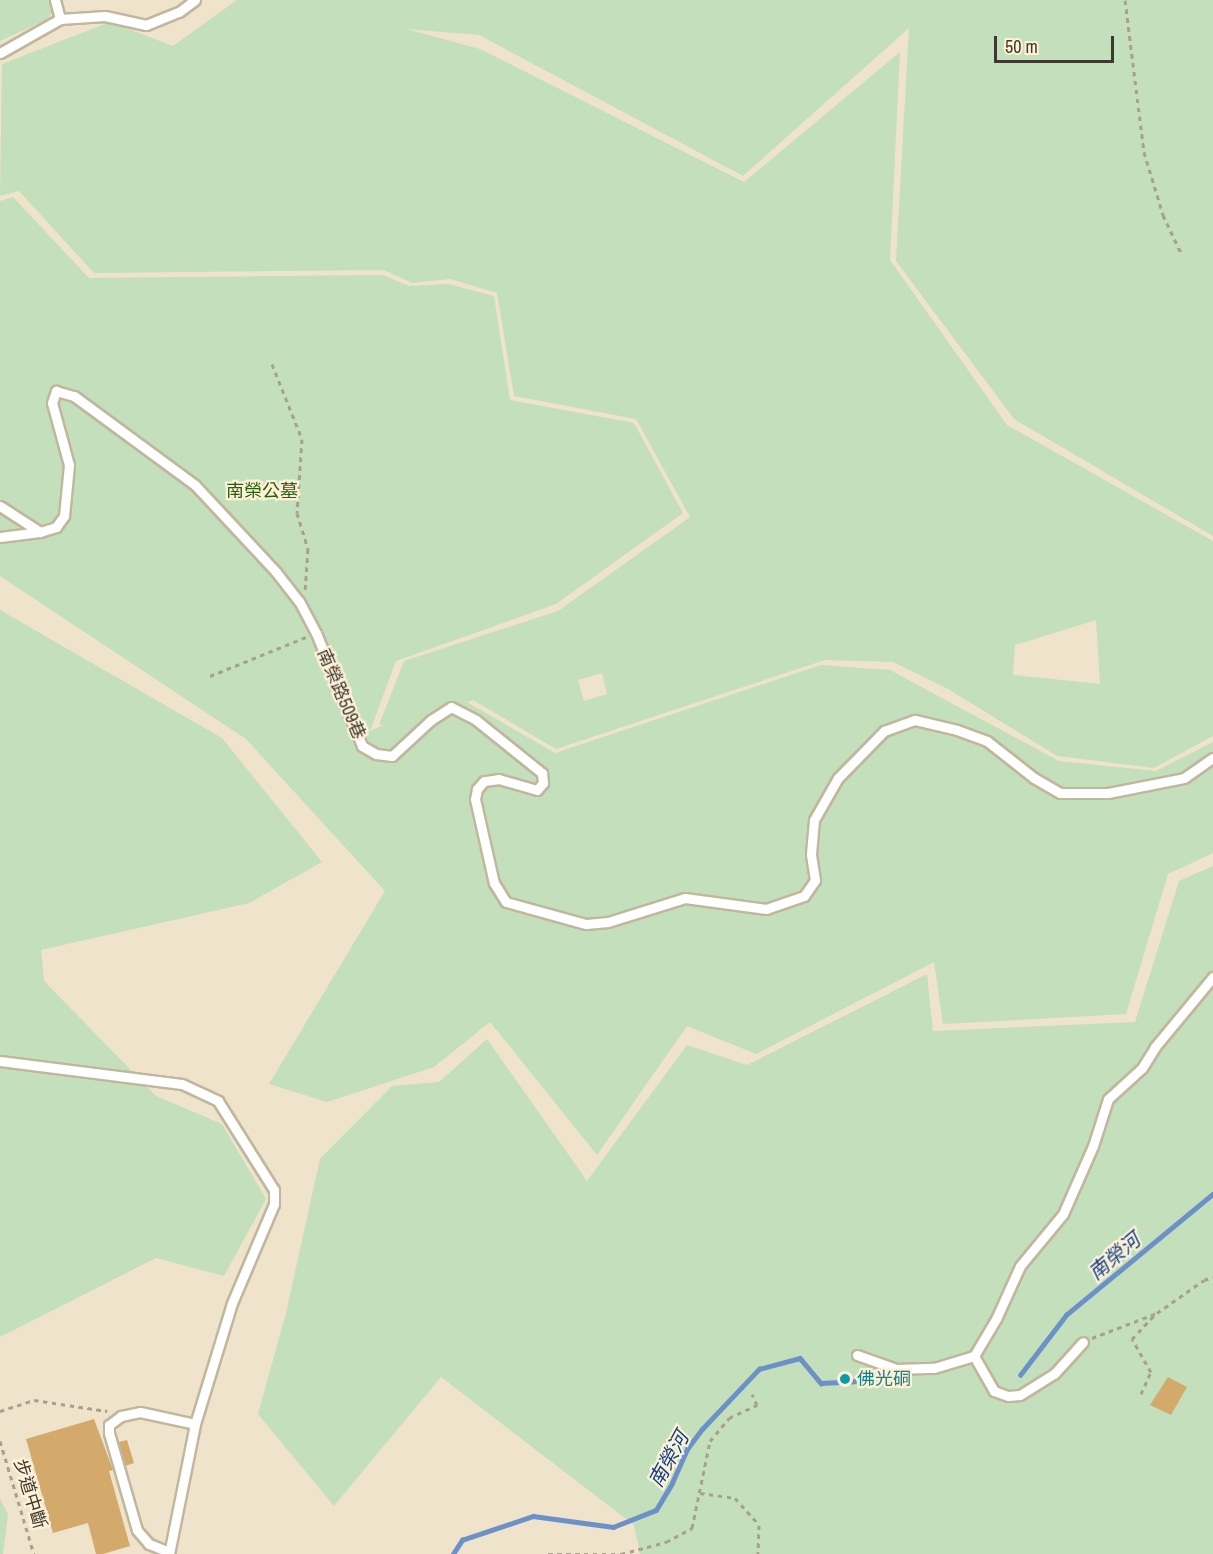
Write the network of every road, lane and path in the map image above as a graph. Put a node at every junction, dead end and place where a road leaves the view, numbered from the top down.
1 (55, 0) edge
2 (195, 0) edge
3 (1125, 0) edge
4 (60, 19) junction
5 (0, 53) edge
6 (1182, 255) dead end
7 (272, 364) dead end
8 (0, 506) edge
9 (40, 532) junction
10 (0, 537) edge
11 (299, 601) junction
12 (316, 633) junction
13 (210, 676) dead end
14 (1213, 758) edge
15 (1213, 977) edge
16 (0, 1061) edge
17 (1213, 1277) edge
18 (1157, 1313) junction
19 (1083, 1342) joint
20 (856, 1355) dead end
21 (974, 1356) junction
22 (752, 1394) dead end
23 (1141, 1394) dead end
24 (0, 1411) edge
25 (121, 1416) junction
26 (195, 1424) junction
27 (0, 1441) edge
28 (700, 1493) junction
29 (169, 1553) edge
30 (34, 1554) edge
31 (548, 1554) edge
32 (758, 1554) edge

1 - 4 lane
2 - 4 lane
3 - 6 path
4 - 5 lane
7 - 11 path
8 - 9 lane
9 - 10 lane, 南榮路509巷
9 - 11 lane, 南榮路509巷
11 - 12 lane, 南榮路509巷
12 - 13 path
12 - 14 lane, 南榮路509巷
15 - 21 lane
16 - 26 lane
17 - 18 path
18 - 19 path
18 - 23 path
19 - 21 lane
20 - 21 lane
22 - 28 path
24 - 25 path
25 - 26 lane
25 - 29 lane
26 - 29 lane
27 - 30 path, 步道中斷
28 - 31 path
28 - 32 path

